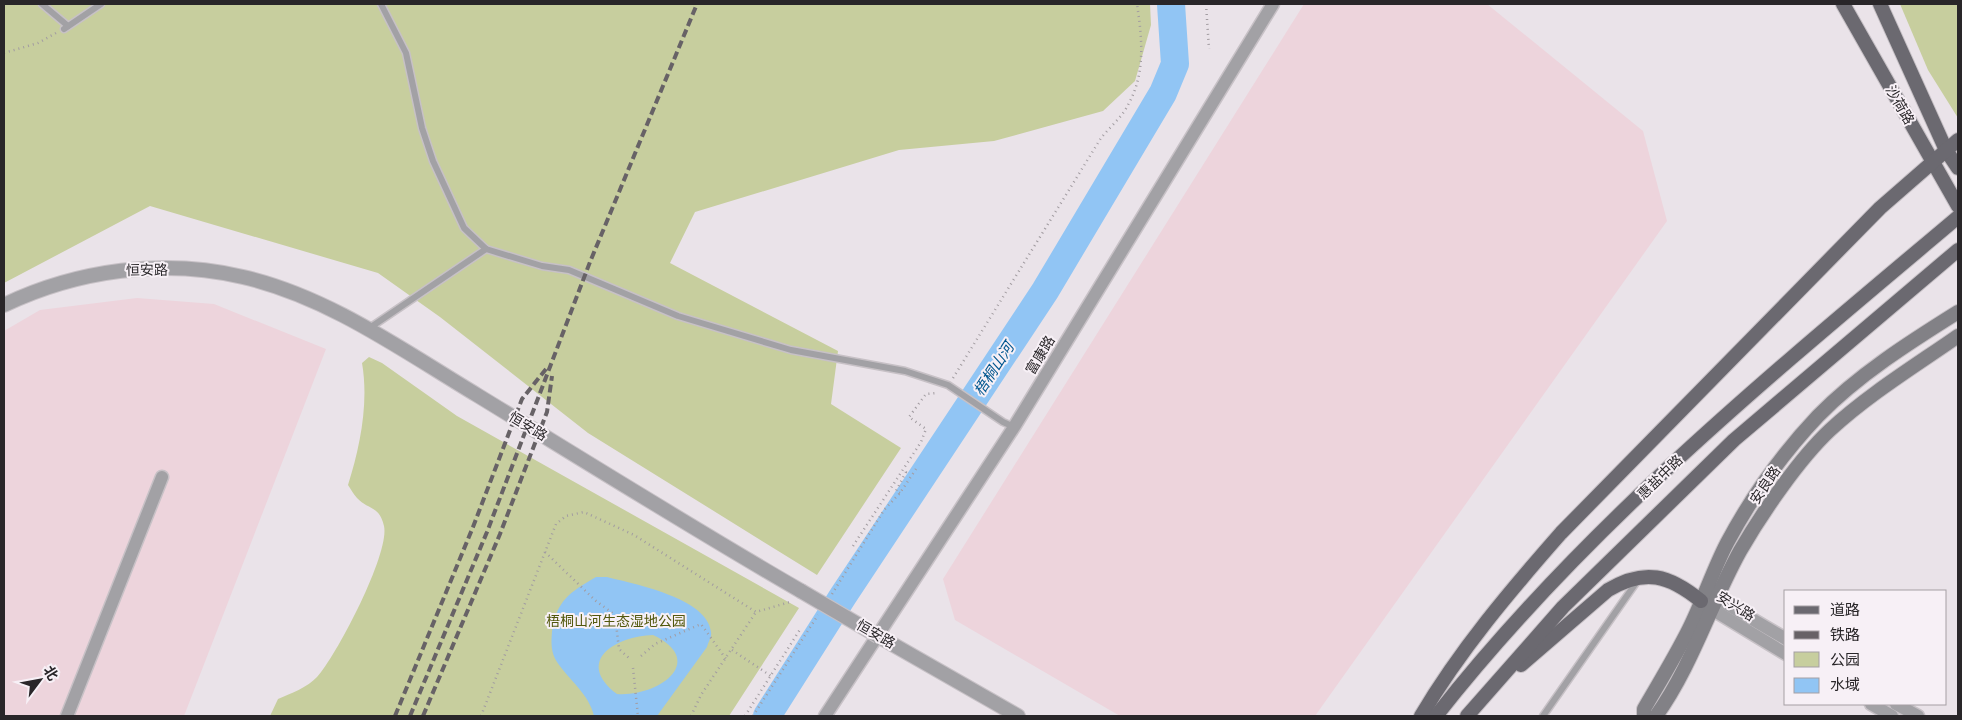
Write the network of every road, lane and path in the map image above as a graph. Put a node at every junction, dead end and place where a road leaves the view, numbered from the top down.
1 (42, 4) edge
2 (100, 4) edge
3 (381, 4) edge
4 (1137, 4) edge
5 (1206, 4) edge
6 (1274, 4) edge
7 (1842, 4) edge
8 (1880, 4) edge
9 (66, 28) junction
10 (1209, 49) dead end
11 (4, 53) edge
12 (1958, 140) edge
13 (1946, 150) junction
14 (1932, 161) junction
15 (1958, 168) edge
16 (1958, 206) edge
17 (1958, 217) edge
18 (486, 249) junction
19 (1958, 250) edge
20 (4, 304) edge
21 (1958, 312) edge
22 (368, 329) junction
23 (1958, 336) edge
24 (948, 385) junction
25 (926, 394) dead end
26 (1008, 424) junction
27 (903, 470) junction
28 (162, 477) dead end
29 (900, 493) dead end
30 (853, 546) dead end
31 (545, 552) junction
32 (1641, 576) junction
33 (801, 591) junction
34 (1701, 602) junction
35 (1716, 605) junction
36 (756, 612) junction
37 (801, 628) dead end
38 (879, 636) junction
39 (1784, 638) edge
40 (732, 650) junction
41 (1784, 653) edge
42 (784, 655) junction
43 (641, 656) dead end
44 (790, 656) dead end
45 (629, 658) dead end
46 (726, 659) junction
47 (633, 668) dead end
48 (771, 676) junction
49 (1479, 701) junction
50 (1873, 705) edge
51 (1898, 705) edge
52 (67, 716) edge
53 (481, 716) edge
54 (638, 716) edge
55 (691, 716) edge
56 (745, 716) edge
57 (825, 716) edge
58 (1018, 716) edge
59 (1421, 716) edge
60 (1436, 716) edge
61 (1467, 716) edge
62 (1543, 716) edge
63 (1644, 716) edge
64 (1656, 716) edge
65 (1892, 716) edge
66 (1918, 716) edge

1 - 9 lane
2 - 9 lane
3 - 18 lane
4 - 24 path
5 - 10 path
6 - 26 street, 富康路
7 - 14 main road, 沙荷路
8 - 13 main road, 沙荷路
9 - 11 path
12 - 13 main road
13 - 14 main road
13 - 15 main road, 沙荷路
14 - 16 main road, 沙荷路
14 - 59 main road
17 - 60 main road, 惠盐中路
18 - 22 lane
18 - 24 lane
19 - 49 main road, 惠盐中路
20 - 22 street, 恒安路
21 - 34 main road, 安良路
22 - 33 street, 恒安路
23 - 35 main road, 安良路
24 - 26 lane
25 - 27 path
26 - 38 street, 富康路
27 - 29 path
27 - 30 path
28 - 52 street
31 - 36 path
31 - 45 path
31 - 53 path
32 - 34 main road
32 - 49 main road
32 - 62 lane
33 - 36 path
33 - 38 street, 恒安路, bridge
34 - 35 street, 安兴路
34 - 63 main road, 安良路
35 - 39 street, 安兴路
35 - 41 street, 安兴路
35 - 64 main road, 安良路
36 - 40 path
37 - 42 path
38 - 57 street, 富康路
38 - 58 street, 恒安路
40 - 46 path
40 - 48 path
42 - 44 path
42 - 48 path
43 - 46 path
46 - 55 path
47 - 54 path
48 - 56 path
49 - 61 main road, 惠盐中路
50 - 65 street
51 - 66 street

